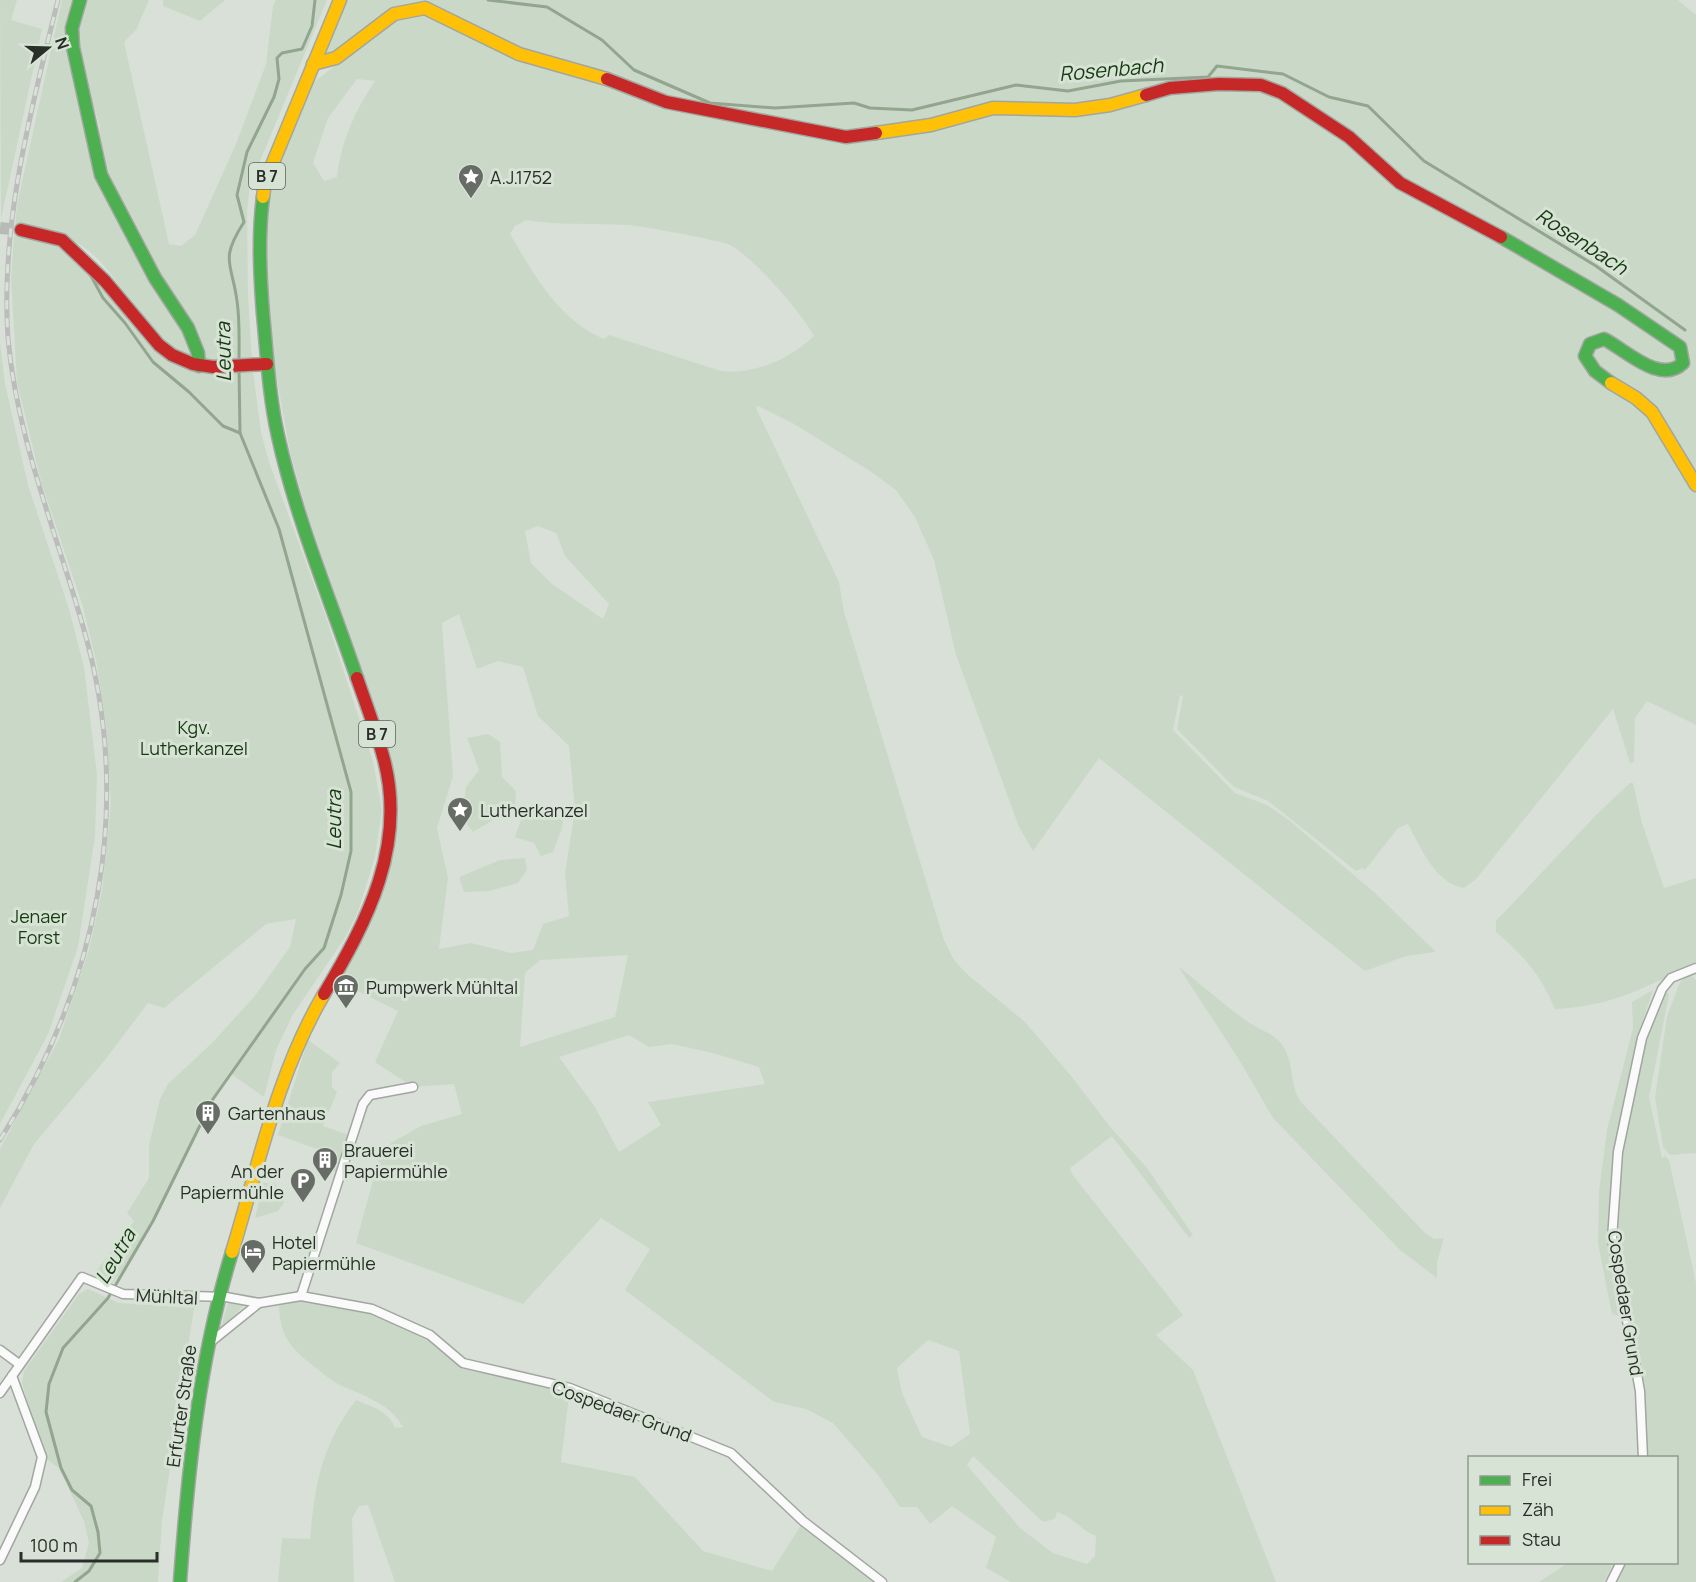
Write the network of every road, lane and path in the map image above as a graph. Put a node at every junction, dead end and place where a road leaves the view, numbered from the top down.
1 (80, 0) edge
2 (340, 0) edge
3 (313, 64) junction
4 (21, 230) tunnel mouth
5 (267, 364) junction
6 (199, 366) junction
7 (1696, 485) edge
8 (1696, 968) edge
9 (413, 1087) dead end
10 (301, 1296) junction
11 (219, 1298) junction
12 (258, 1303) junction
13 (207, 1345) junction
14 (0, 1350) edge
15 (19, 1364) junction
16 (12, 1376) junction
17 (0, 1393) edge
18 (1643, 1456) edge
19 (0, 1560) edge
20 (1620, 1564) edge
21 (180, 1582) edge
22 (882, 1582) edge
23 (1611, 1582) edge

1 - 6 street
2 - 3 street, B 7
3 - 5 street, B 7
3 - 7 street
4 - 6 street
5 - 6 street
5 - 11 street, Erfurter Straße / B 7
8 - 18 street, Cospedaer Grund
9 - 10 street
10 - 12 street, Cospedaer Grund
10 - 22 street, Cospedaer Grund
11 - 12 street, Cospedaer Grund
11 - 13 street, Erfurter Straße
11 - 15 street, Mühltal
12 - 13 street
13 - 21 street, Erfurter Straße
14 - 15 street
15 - 16 street
16 - 17 street
16 - 19 street
20 - 23 street

